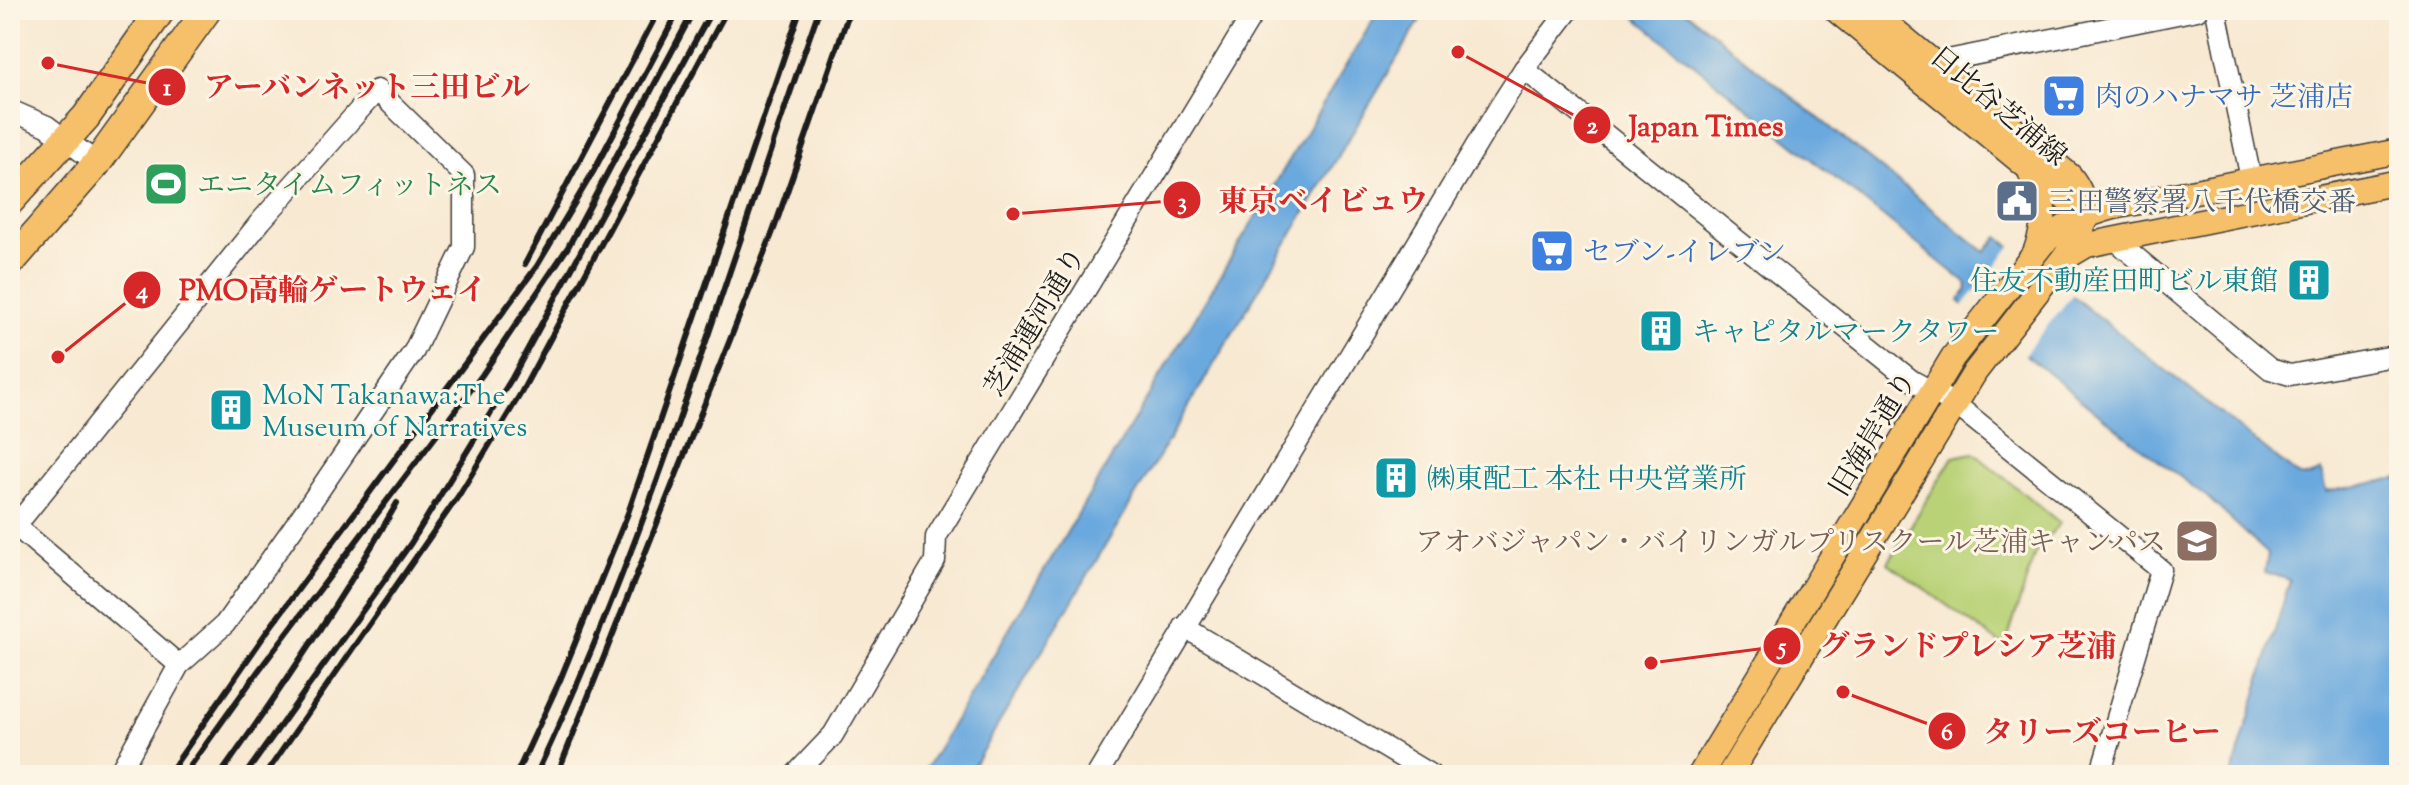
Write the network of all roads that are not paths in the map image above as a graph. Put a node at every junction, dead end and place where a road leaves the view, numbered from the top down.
1 (161, 10) edge
2 (207, 10) edge
3 (1255, 10) edge
4 (1569, 10) edge
5 (1836, 10) edge
6 (1870, 10) edge
7 (2197, 10) edge
8 (2216, 10) edge
9 (1935, 62) junction
10 (1907, 67) junction
11 (121, 69) junction
12 (1524, 69) junction
13 (157, 82) junction
14 (10, 110) edge
15 (66, 138) junction
16 (2399, 151) edge
17 (2018, 160) junction
18 (97, 163) junction
19 (2070, 176) junction
20 (2251, 179) junction
21 (2399, 182) edge
22 (10, 202) edge
23 (2142, 202) junction
24 (2086, 215) junction
25 (40, 231) junction
26 (2114, 239) junction
27 (2031, 259) junction
28 (10, 263) edge
29 (2051, 275) junction
30 (2399, 355) edge
31 (1932, 391) junction
32 (1955, 404) junction
33 (12, 526) edge
34 (1184, 627) junction
35 (179, 665) junction
36 (118, 775) edge
37 (131, 775) edge
38 (795, 775) edge
39 (1097, 775) edge
40 (1431, 775) edge
41 (1700, 775) edge
42 (1729, 775) edge
43 (2100, 775) edge

1 - 11 highway
2 - 13 highway
3 - 38 street, 芝浦運河通り
4 - 12 street
5 - 10 main road, 日比谷芝浦線
6 - 9 main road, 日比谷芝浦線
7 - 9 street
8 - 20 street
9 - 10 street
9 - 19 main road, 日比谷芝浦線
10 - 17 main road, 日比谷芝浦線
11 - 13 highway
11 - 15 highway
12 - 31 street
12 - 34 street
13 - 18 highway
14 - 15 street
15 - 18 street
15 - 22 highway
16 - 20 main road
17 - 24 main road, 日比谷芝浦線
17 - 27 main road
18 - 25 highway
19 - 23 main road
19 - 24 main road, 日比谷芝浦線
20 - 23 main road
21 - 26 main road
22 - 25 highway
23 - 24 main road
24 - 26 main road, 日比谷芝浦線
24 - 27 main road
24 - 29 main road
25 - 28 highway
26 - 29 main road
26 - 30 street
27 - 31 main road, 旧海岸通り
29 - 32 main road, 旧海岸通り
31 - 32 street
31 - 41 main road, 旧海岸通り
32 - 42 main road, 旧海岸通り
32 - 43 street
33 - 35 street
33 - 35 street
34 - 39 street
34 - 40 street
35 - 36 street
35 - 37 street

